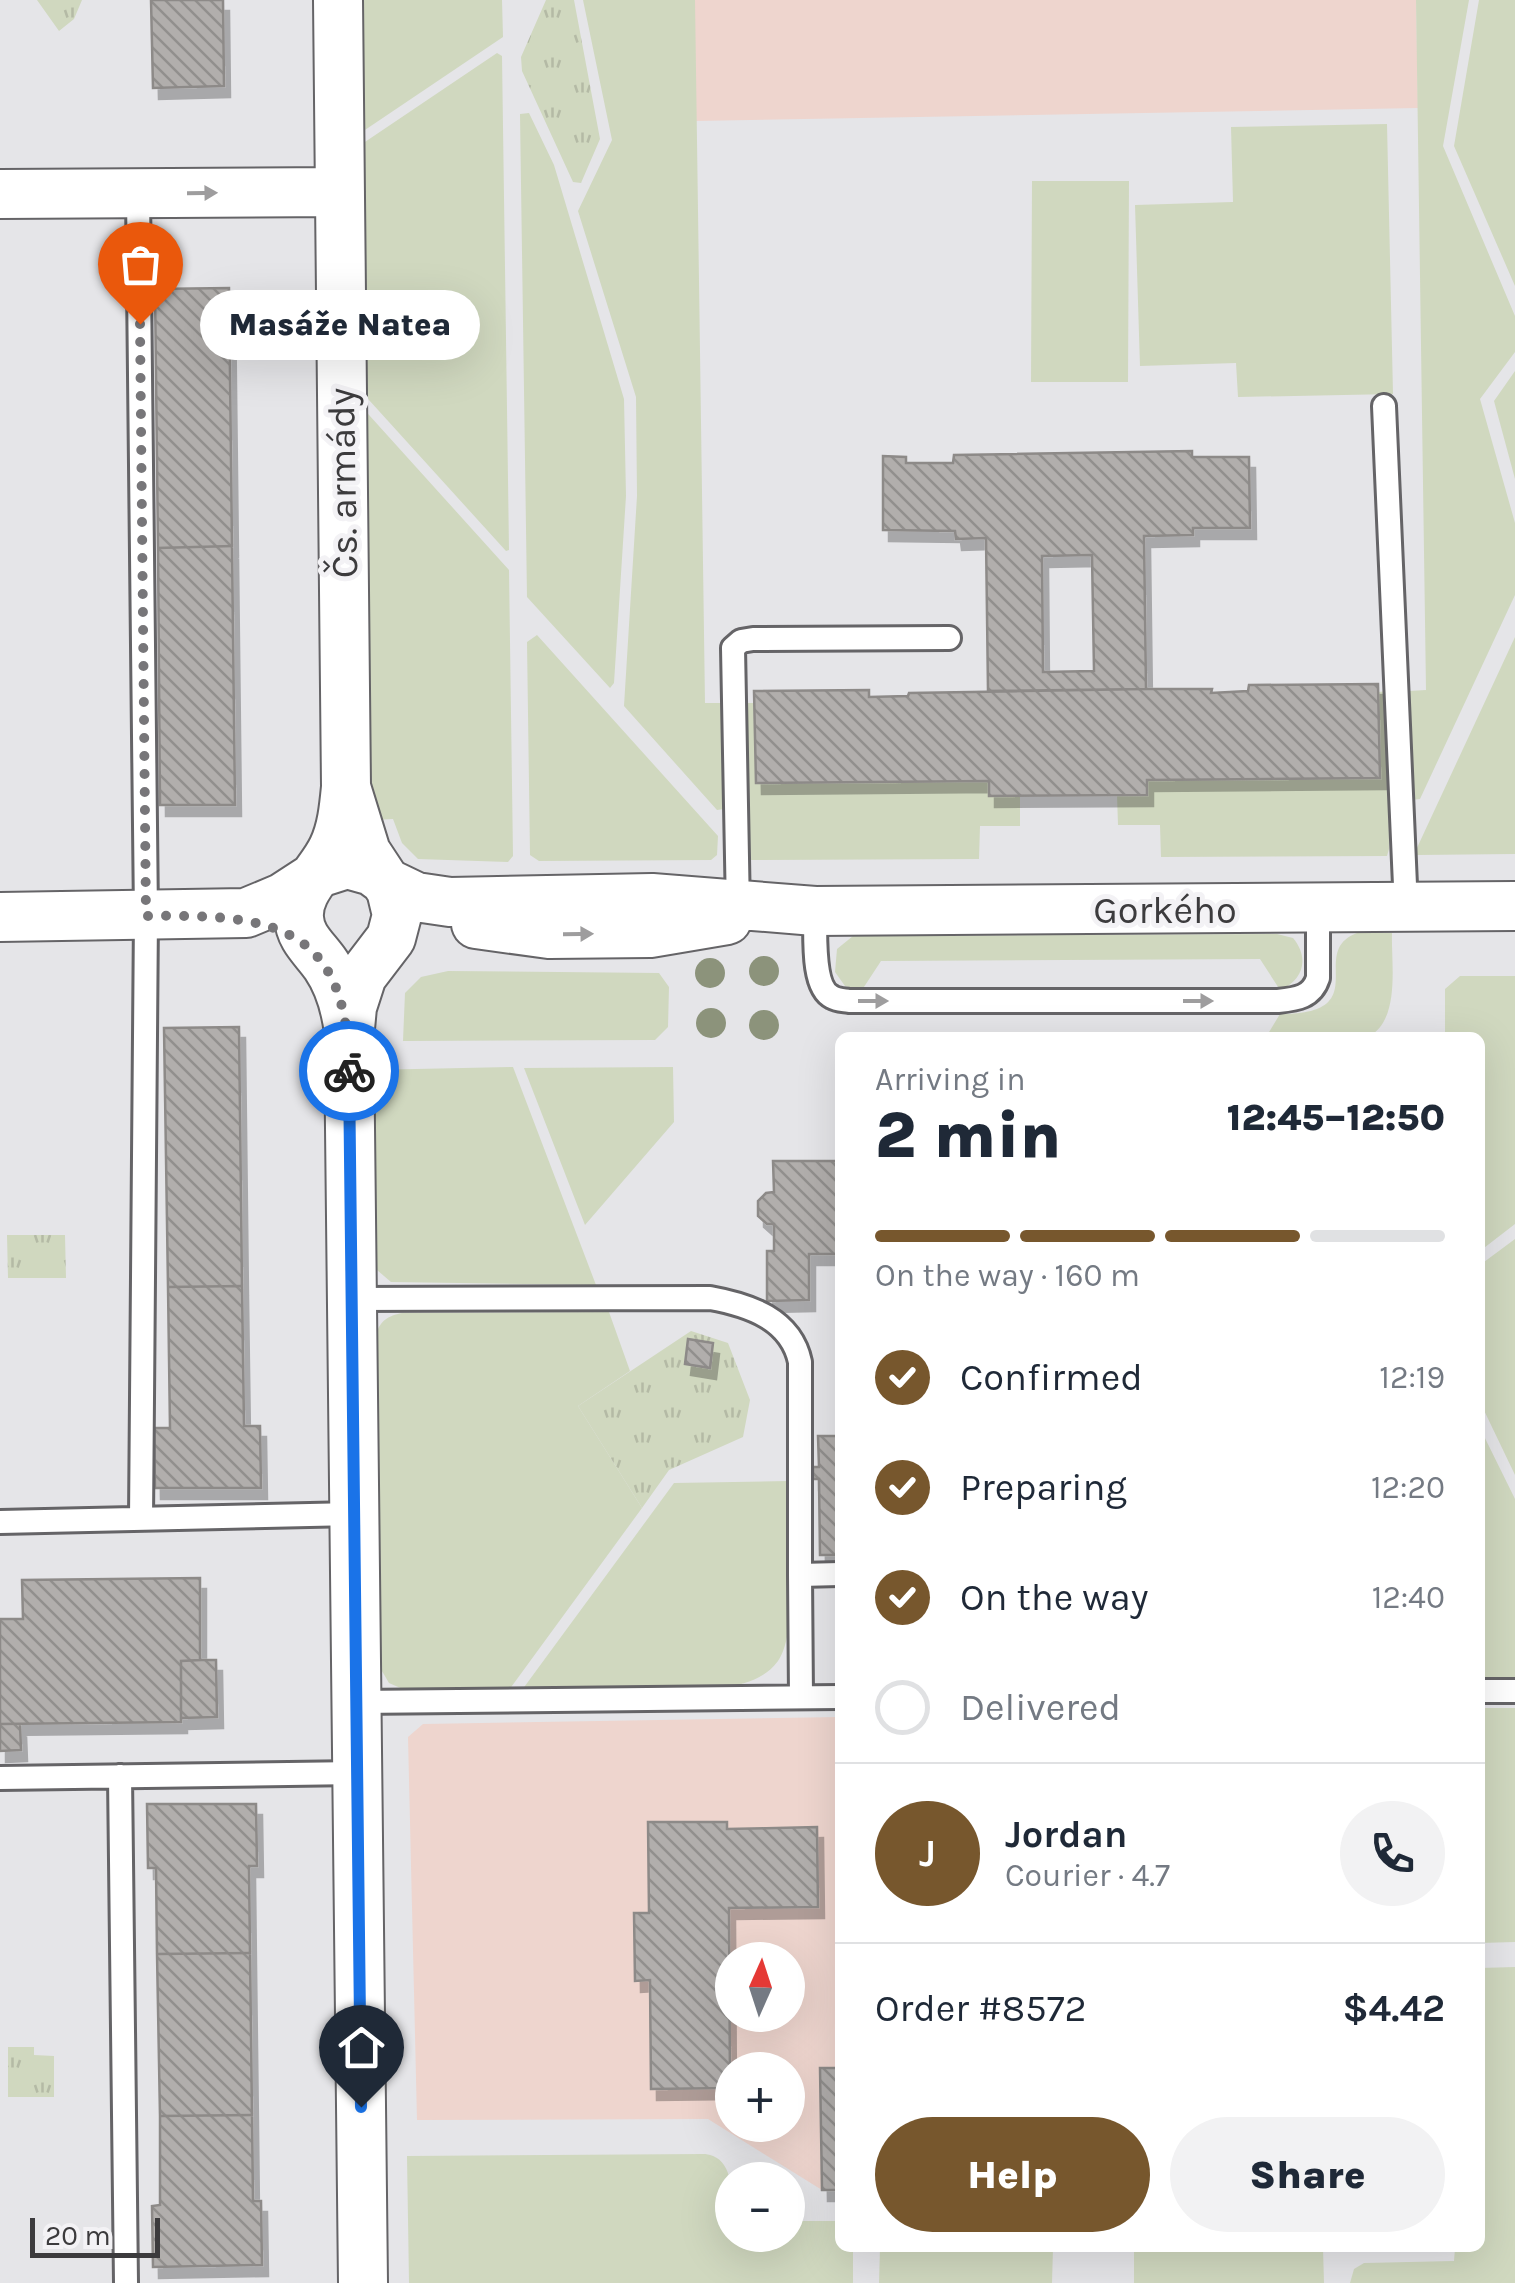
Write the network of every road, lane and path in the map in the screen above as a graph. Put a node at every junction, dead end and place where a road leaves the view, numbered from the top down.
1 (338, 0) edge
2 (340, 192) junction
3 (0, 194) edge
4 (138, 194) junction
5 (1384, 406) dead end
6 (949, 638) dead end
7 (346, 787) junction
8 (383, 879) junction
9 (312, 880) junction
10 (1515, 906) edge
11 (1406, 908) junction
12 (1318, 910) junction
13 (815, 911) junction
14 (738, 912) junction
15 (213, 914) junction
16 (146, 916) junction
17 (0, 917) edge
18 (314, 949) junction
19 (383, 949) junction
20 (349, 1039) junction
21 (351, 1298) junction
22 (354, 1514) junction
23 (140, 1518) junction
24 (0, 1522) edge
25 (800, 1574) junction
26 (835, 1574) edge
27 (1515, 1691) edge
28 (1485, 1692) edge
29 (800, 1697) junction
30 (835, 1697) edge
31 (356, 1702) junction
32 (357, 1773) junction
33 (120, 1776) junction
34 (0, 1778) edge
35 (126, 2283) edge
36 (363, 2283) edge

1 - 2 street, Čs. armády
4 -> 2 street
2 - 7 street, Čs. armády
3 - 4 street
4 - 16 lane
5 - 11 lane
6 - 14 lane
7 - 8 street, Čs. armády
7 - 9 street, Čs. armády
8 - 9 street, Gorkého
8 - 14 street, Gorkého
8 - 19 street, Čs. armády
9 - 15 street, Gorkého
9 - 18 street, Čs. armády
10 - 11 street, Gorkého
11 - 12 street, Gorkého
12 - 13 street, Gorkého
13 -> 12 lane
13 - 14 street, Gorkého
19 -> 14 street, Gorkého
15 - 16 street, Gorkého
15 - 18 street, Gorkého
16 - 17 street, Gorkého
16 - 23 lane
18 - 19 street, Gorkého
18 - 20 street, Čs. armády
19 - 20 street, Čs. armády
20 - 21 street, Čs. armády
21 - 22 street, Čs. armády
21 - 25 lane
22 - 23 lane
22 - 31 street, Čs. armády
23 - 24 lane
25 - 26 lane
25 - 29 lane
27 - 28 lane
29 - 30 lane
29 - 31 lane
31 - 32 street, Čs. armády
32 - 33 lane
32 - 36 street, Čs. armády
33 - 34 lane
33 - 35 lane

